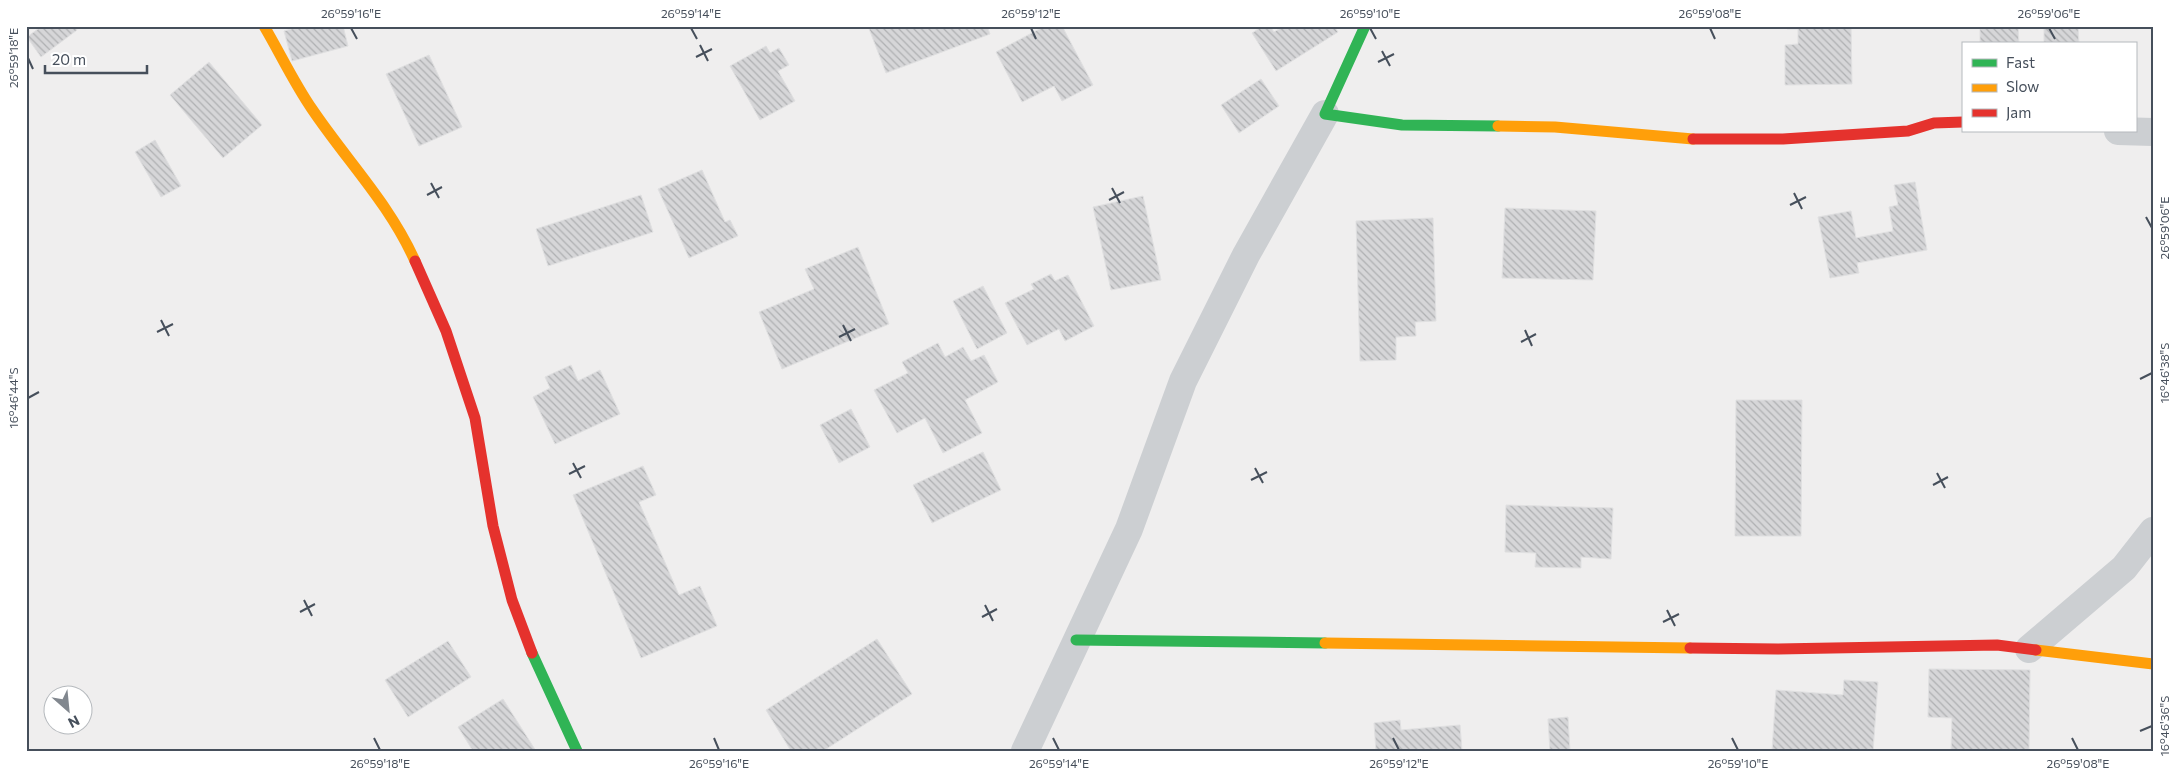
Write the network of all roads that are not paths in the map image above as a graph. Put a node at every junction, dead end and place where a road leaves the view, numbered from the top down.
1 (264, 26) edge
2 (1365, 26) edge
3 (1325, 114) junction
4 (1962, 122) edge
5 (2136, 132) edge
6 (2153, 132) edge
7 (2153, 531) edge
8 (1076, 640) junction
9 (2029, 649) junction
10 (2153, 664) edge
11 (576, 751) edge
12 (1025, 751) edge

1 - 11 street
2 - 3 street
3 - 4 street
3 - 8 street
5 - 6 street
7 - 9 street
8 - 9 street
8 - 12 street
9 - 10 street

